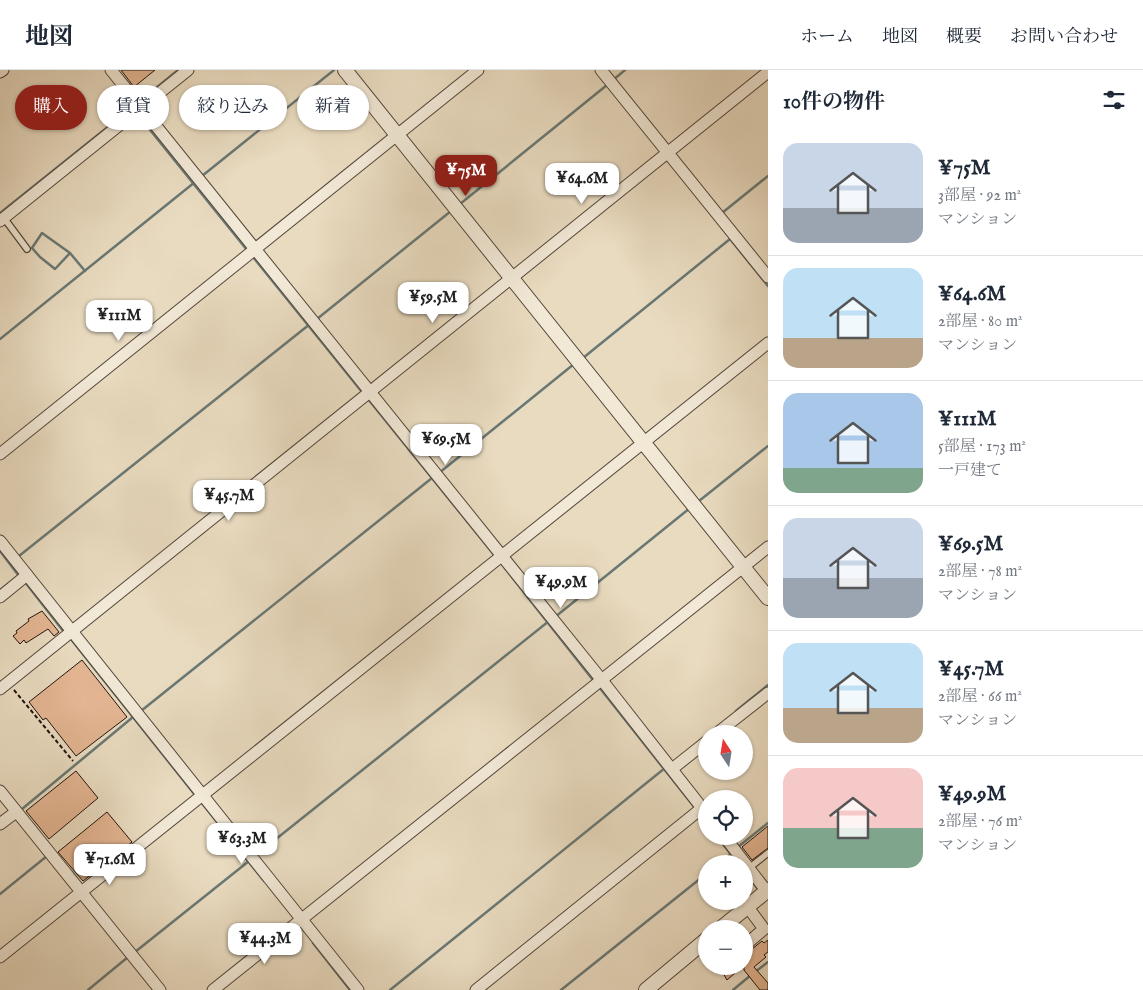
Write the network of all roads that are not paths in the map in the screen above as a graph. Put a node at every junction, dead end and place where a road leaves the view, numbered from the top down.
1 (3, 70) edge
2 (110, 70) edge
3 (188, 70) edge
4 (345, 70) edge
5 (478, 70) edge
6 (601, 70) edge
7 (0, 72) edge
8 (768, 72) edge
9 (122, 85) edge
10 (169, 85) edge
11 (113, 130) edge
12 (159, 130) edge
13 (398, 134) junction
14 (668, 153) junction
15 (2, 219) edge
16 (27, 249) dead end
17 (254, 250) junction
18 (768, 275) edge
19 (512, 277) junction
20 (768, 343) edge
21 (370, 392) junction
22 (644, 443) junction
23 (0, 454) edge
24 (0, 541) edge
25 (768, 546) edge
26 (501, 556) junction
27 (743, 567) junction
28 (27, 575) junction
29 (0, 597) edge
30 (768, 598) edge
31 (72, 631) junction
32 (602, 679) junction
33 (4, 686) edge
34 (768, 693) edge
35 (727, 725) edge
36 (698, 748) edge
37 (672, 769) junction
38 (0, 791) edge
39 (203, 795) junction
40 (698, 802) edge
41 (16, 812) junction
42 (698, 815) edge
43 (0, 824) edge
44 (731, 845) edge
45 (768, 853) edge
46 (739, 855) edge
47 (753, 865) edge
48 (753, 873) edge
49 (768, 891) edge
50 (81, 893) junction
51 (753, 902) edge
52 (742, 910) edge
53 (750, 910) edge
54 (301, 919) junction
55 (731, 920) edge
56 (753, 938) edge
57 (698, 947) edge
58 (0, 957) edge
59 (490, 986) edge
60 (160, 990) edge
61 (213, 990) edge
62 (358, 990) edge
63 (476, 990) edge
64 (646, 990) edge

1 - 7 street
2 - 9 street
3 - 10 street
4 - 13 street
5 - 13 street
6 - 14 street
8 - 14 street
11 - 15 street
12 - 17 street
13 - 17 street
13 - 19 street
14 - 18 street
14 - 19 street
15 - 16 lane
17 - 21 street
17 - 23 street
19 - 21 street
19 - 22 street
20 - 22 street
21 - 26 street
21 - 31 street
22 - 26 street
22 - 27 street
24 - 28 street
25 - 27 street
26 - 32 street
26 - 39 street
27 - 30 street
27 - 32 street
28 - 29 street
28 - 31 street
31 - 33 street
31 - 39 street
32 - 37 street
32 - 54 street
34 - 35 street
36 - 37 street
37 - 40 street
38 - 41 street
39 - 50 street
39 - 54 street
41 - 43 street
41 - 50 street
42 - 59 street
44 - 46 street
45 - 47 lane
48 - 49 street
49 - 51 street
50 - 58 street
50 - 60 street
52 - 55 street
53 - 56 street
54 - 61 street
54 - 62 street
57 - 64 street
59 - 63 street

